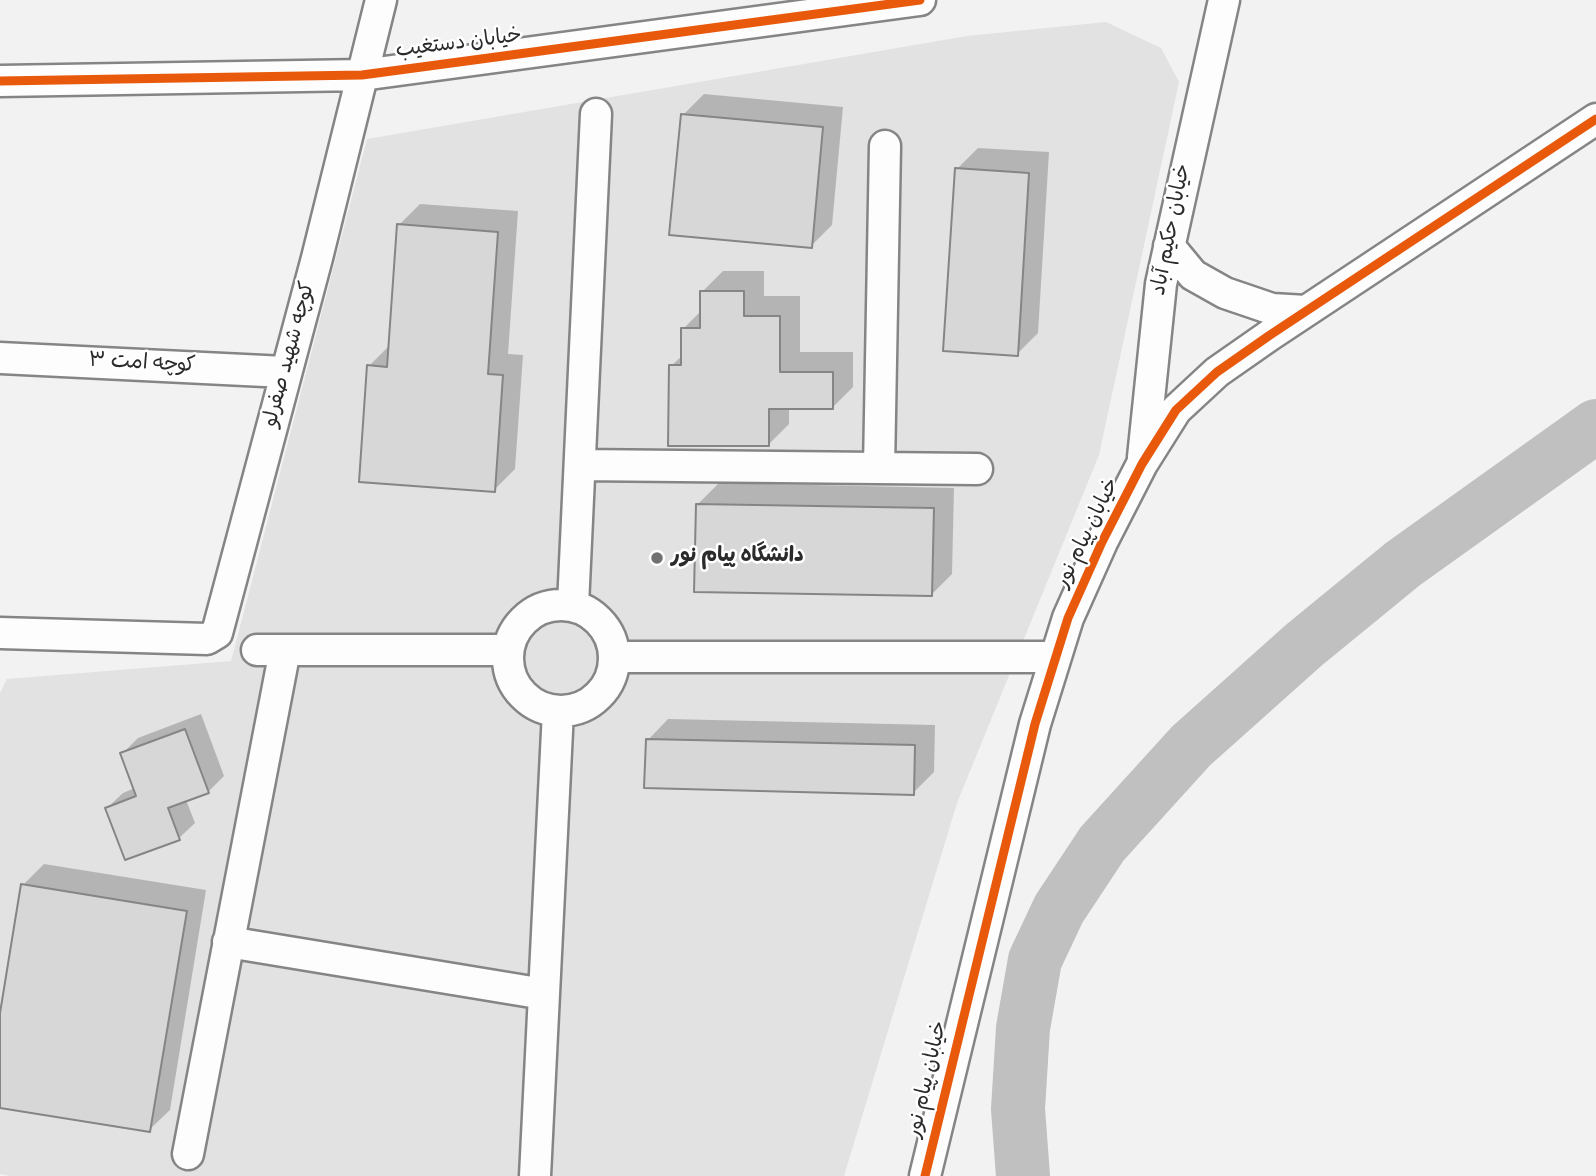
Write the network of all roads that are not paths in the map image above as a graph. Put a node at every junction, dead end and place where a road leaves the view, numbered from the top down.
1 (381, 0) edge
2 (920, 0) edge
3 (1224, 0) edge
4 (362, 75) junction
5 (0, 81) edge
6 (596, 114) dead end
7 (1596, 119) edge
8 (885, 146) dead end
9 (1169, 246) junction
10 (1306, 312) junction
11 (0, 358) edge
12 (285, 372) junction
13 (1142, 464) junction
14 (580, 465) junction
15 (879, 468) junction
16 (977, 469) dead end
17 (573, 605) junction
18 (0, 633) edge
19 (508, 650) junction
20 (615, 657) junction
21 (1055, 657) junction
22 (558, 711) junction
23 (228, 942) junction
24 (544, 994) junction
25 (188, 1154) dead end
26 (535, 1176) edge
27 (925, 1176) edge

1 - 4 street, کوچه شهید صفرلو
2 - 4 street, خیابان دستغیب
3 - 9 street, خیابان حکیم آباد
4 - 5 street, خیابان دستغیب
4 - 12 street, کوچه شهید صفرلو
6 - 14 street
7 - 10 street, خیابان پیام نور
8 - 15 street
9 - 10 street
9 - 13 street, خیابان حکیم آباد
10 - 13 street, خیابان پیام نور
11 - 12 street, کوچه امت ۳
12 - 18 street, کوچه شهید صفرلو
13 - 21 street, خیابان پیام نور
14 - 15 street
14 - 17 street
15 - 16 street
17 - 19 street
17 - 20 street
19 - 22 street
19 - 23 street
20 - 21 street
20 - 22 street
21 - 27 street, خیابان پیام نور
22 - 24 street
23 - 24 street
23 - 25 street
24 - 26 street

